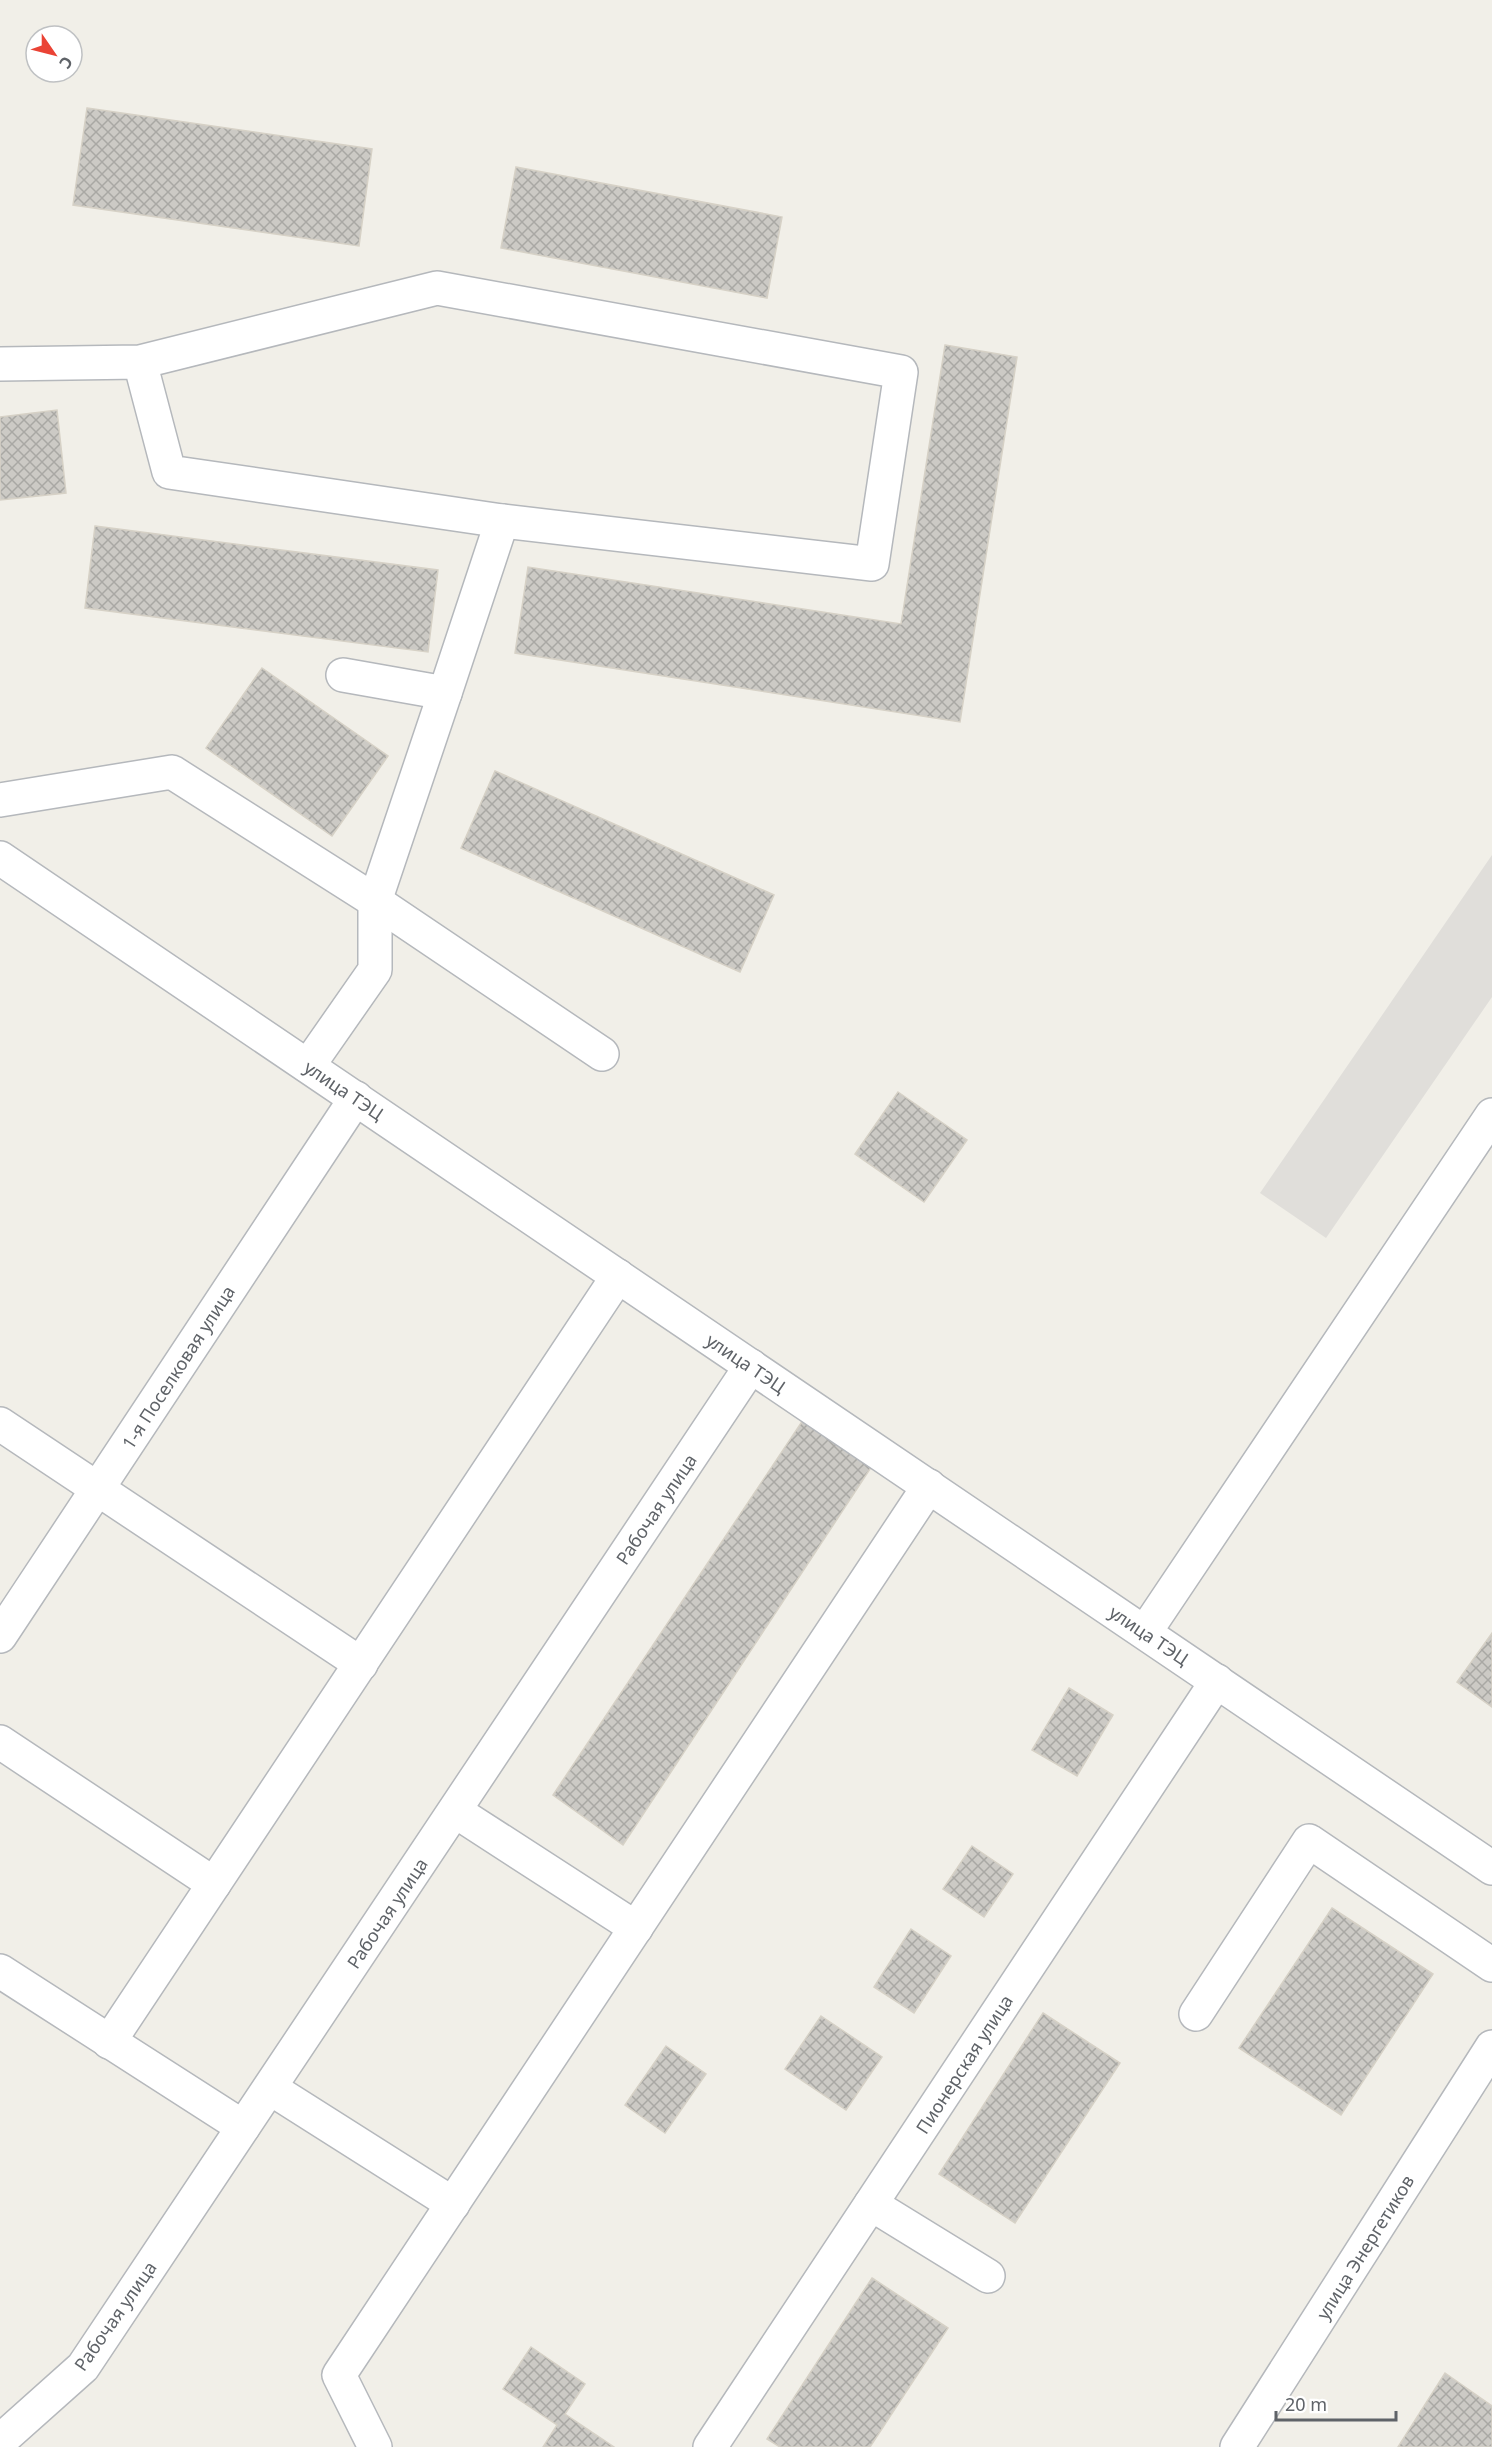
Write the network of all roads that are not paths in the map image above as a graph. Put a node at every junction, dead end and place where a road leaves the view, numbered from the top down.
1 (140, 362) junction
2 (0, 364) edge
3 (502, 521) junction
4 (342, 675) dead end
5 (445, 693) junction
6 (0, 800) edge
7 (0, 858) edge
8 (375, 901) junction
9 (603, 1054) dead end
10 (308, 1066) junction
11 (356, 1098) junction
12 (1492, 1115) edge
13 (618, 1276) junction
14 (752, 1366) junction
15 (0, 1424) edge
16 (929, 1486) junction
17 (98, 1488) junction
18 (1145, 1632) junction
19 (0, 1636) edge
20 (361, 1664) junction
21 (1217, 1681) junction
22 (0, 1742) edge
23 (454, 1811) junction
24 (1492, 1868) edge
25 (214, 1884) junction
26 (636, 1928) junction
27 (1492, 1965) edge
28 (0, 1971) edge
29 (1196, 2014) dead end
30 (110, 2042) junction
31 (1492, 2047) edge
32 (270, 2088) junction
33 (243, 2127) junction
34 (453, 2204) junction
35 (872, 2204) junction
36 (988, 2276) dead end
37 (0, 2441) edge
38 (375, 2447) edge
39 (710, 2447) edge
40 (1237, 2447) edge

1 - 2 street
1 - 3 street
1 - 3 street
3 - 5 street
4 - 5 street
5 - 8 street
6 - 8 street
7 - 10 street, улица ТЭЦ
8 - 9 street
8 - 10 street
10 - 11 street, улица ТЭЦ
11 - 13 street, улица ТЭЦ
11 - 17 street, 1-я Поселковая улица
12 - 18 street
13 - 14 street, улица ТЭЦ
13 - 20 street
14 - 16 street, улица ТЭЦ
14 - 23 street, Рабочая улица
15 - 17 street
16 - 18 street, улица ТЭЦ
16 - 26 street
17 - 19 street, 1-я Поселковая улица
17 - 20 street
18 - 21 street, улица ТЭЦ
20 - 25 street
21 - 24 street, улица ТЭЦ
21 - 35 street, Пионерская улица
22 - 25 street
23 - 26 street
23 - 32 street, Рабочая улица
25 - 30 street
26 - 34 street
27 - 29 street
28 - 30 street
30 - 33 street
31 - 40 street, улица Энергетиков
32 - 33 street, Рабочая улица
32 - 34 street
33 - 37 street, Рабочая улица
34 - 38 street
35 - 36 street
35 - 39 street, Пионерская улица

